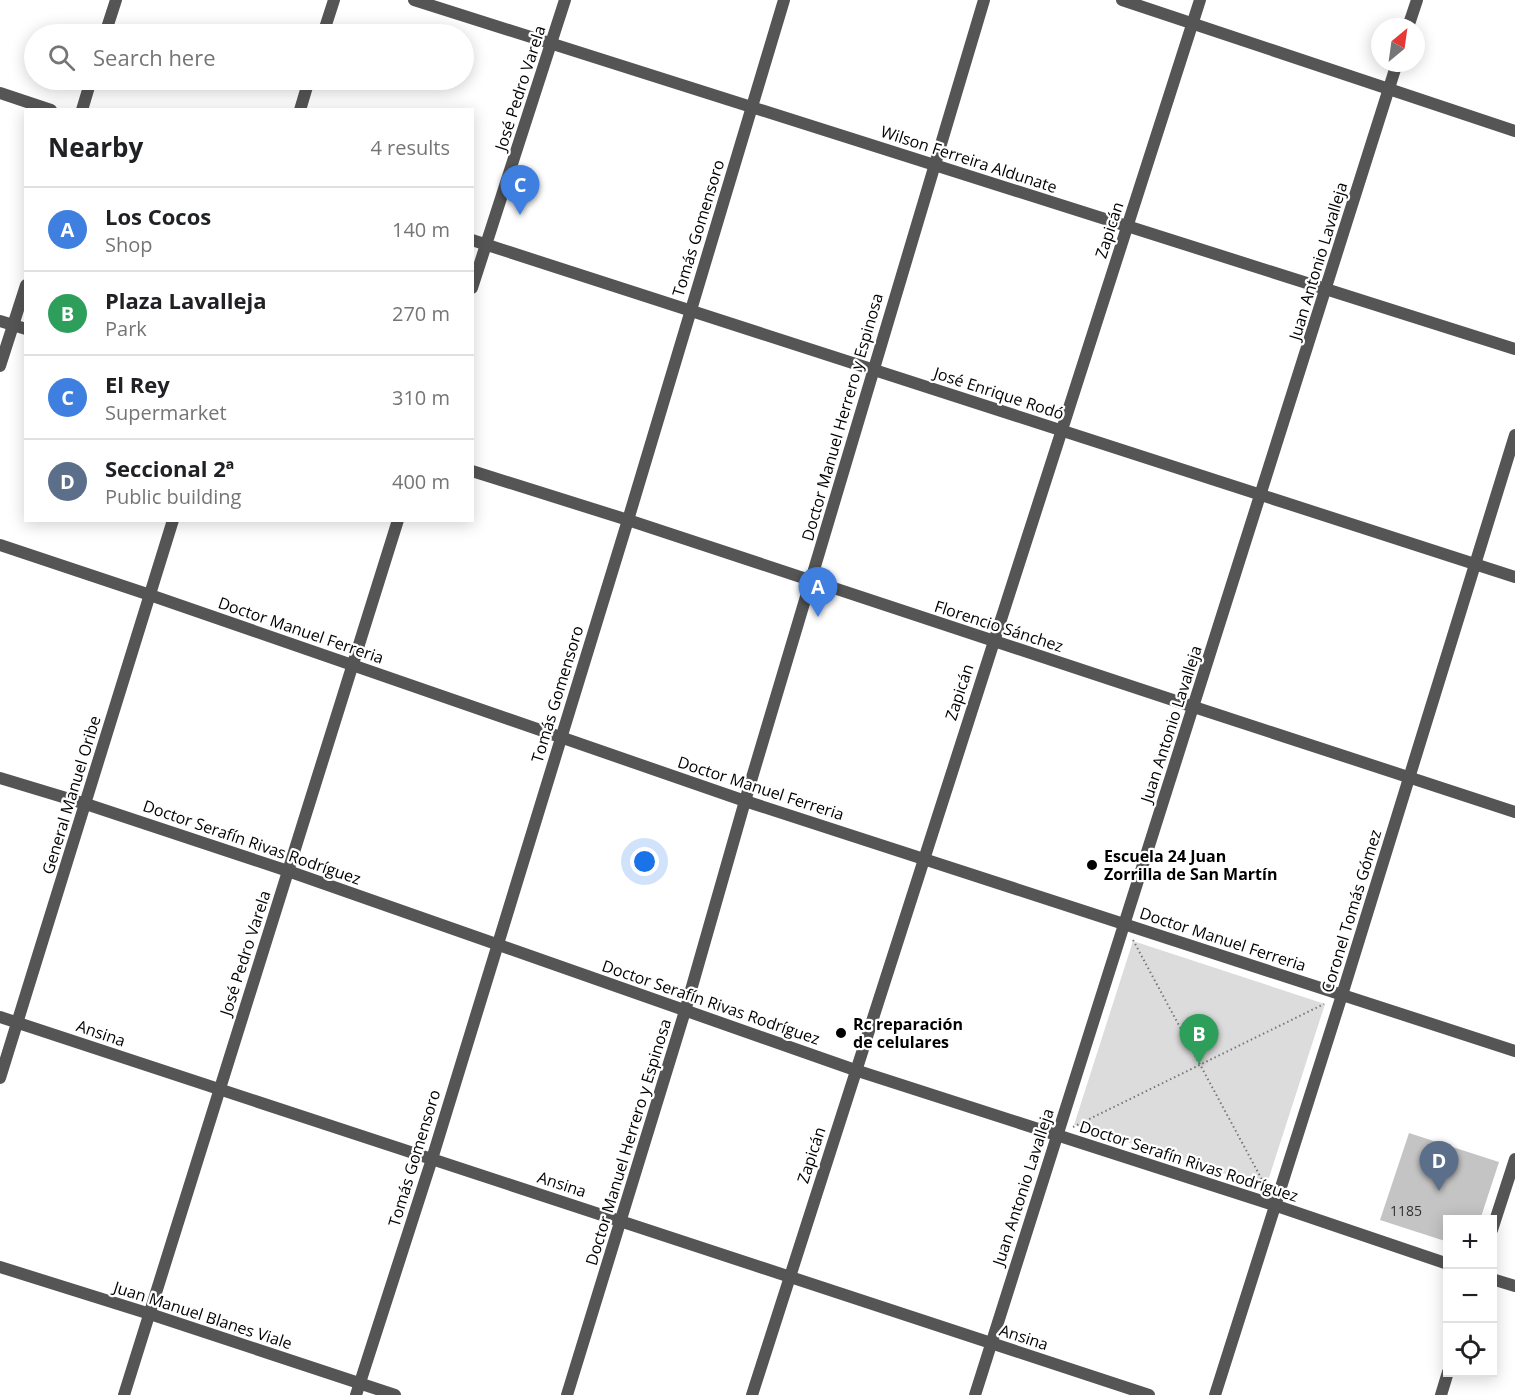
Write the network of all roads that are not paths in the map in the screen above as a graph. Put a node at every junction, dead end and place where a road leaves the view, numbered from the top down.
1 (116, 0) edge
2 (334, 0) edge
3 (414, 0) edge
4 (565, 0) edge
5 (784, 0) edge
6 (984, 0) edge
7 (1122, 0) edge
8 (1200, 0) edge
9 (1417, 0) edge
10 (1411, 18) edge
11 (108, 24) edge
12 (326, 24) edge
13 (1192, 24) junction
14 (551, 44) junction
15 (1394, 72) edge
16 (1389, 88) junction
17 (88, 90) edge
18 (306, 90) edge
19 (0, 93) edge
20 (45, 108) edge
21 (83, 108) edge
22 (301, 108) edge
23 (752, 108) junction
24 (1515, 131) edge
25 (934, 166) junction
26 (1127, 227) junction
27 (474, 241) edge
28 (487, 245) junction
29 (474, 282) edge
30 (1326, 289) junction
31 (24, 291) edge
32 (690, 309) junction
33 (0, 321) edge
34 (13, 325) junction
35 (24, 328) edge
36 (1515, 349) edge
37 (0, 366) edge
38 (873, 370) junction
39 (1062, 431) junction
40 (1515, 435) edge
41 (474, 472) edge
42 (1261, 496) junction
43 (628, 520) junction
44 (172, 522) edge
45 (397, 522) edge
46 (0, 545) edge
47 (1475, 564) junction
48 (1515, 577) edge
49 (811, 582) junction
50 (150, 595) junction
51 (993, 641) junction
52 (353, 666) junction
53 (1194, 707) junction
54 (561, 737) junction
55 (0, 778) edge
56 (1409, 779) junction
57 (745, 801) junction
58 (86, 804) junction
59 (1515, 812) edge
60 (923, 859) junction
61 (288, 871) junction
62 (1125, 925) junction
63 (497, 943) junction
64 (1342, 995) junction
65 (685, 1011) junction
66 (0, 1017) edge
67 (17, 1022) junction
68 (1515, 1051) edge
69 (855, 1070) junction
70 (0, 1078) edge
71 (219, 1089) junction
72 (1057, 1135) junction
73 (432, 1159) junction
74 (1515, 1159) edge
75 (1276, 1206) junction
76 (1497, 1215) edge
77 (620, 1221) junction
78 (1443, 1262) edge
79 (0, 1267) edge
80 (790, 1276) junction
81 (1497, 1281) edge
82 (1515, 1286) edge
83 (150, 1314) junction
84 (991, 1343) junction
85 (1446, 1377) edge
86 (357, 1389) edge
87 (124, 1395) edge
88 (395, 1395) edge
89 (567, 1395) edge
90 (752, 1395) edge
91 (975, 1395) edge
92 (1149, 1395) edge
93 (1215, 1395) edge
94 (1441, 1395) edge

1 - 11 street
2 - 12 street
3 - 14 street, Wilson Ferreira Aldunate
4 - 14 street, José Pedro Varela
5 - 23 street, Tomás Gomensoro
6 - 25 street, Doctor Manuel Herrero y Espinosa
7 - 13 street
8 - 13 street, Zapicán
9 - 10 street
13 - 16 street
13 - 26 street, Zapicán
14 - 23 street, Wilson Ferreira Aldunate
14 - 28 street, José Pedro Varela
15 - 16 street, Juan Antonio Lavalleja
16 - 24 street
16 - 30 street, Juan Antonio Lavalleja
17 - 21 street
18 - 22 street
19 - 20 street
23 - 25 street, Wilson Ferreira Aldunate
23 - 32 street, Tomás Gomensoro
25 - 26 street, Wilson Ferreira Aldunate
25 - 38 street, Doctor Manuel Herrero y Espinosa
26 - 30 street, Wilson Ferreira Aldunate
26 - 39 street, Zapicán
27 - 28 street, José Enrique Rodó
28 - 29 street, José Pedro Varela
28 - 32 street, José Enrique Rodó
30 - 36 street, Wilson Ferreira Aldunate
30 - 42 street, Juan Antonio Lavalleja
31 - 34 street
32 - 38 street, José Enrique Rodó
32 - 43 street, Tomás Gomensoro
33 - 34 street
34 - 35 street
34 - 37 street
38 - 39 street, José Enrique Rodó
38 - 49 street, Doctor Manuel Herrero y Espinosa
39 - 42 street, José Enrique Rodó
39 - 51 street, Zapicán
40 - 47 street, Coronel Tomás Gómez
41 - 43 street, Florencio Sánchez
42 - 47 street, José Enrique Rodó
42 - 53 street, Juan Antonio Lavalleja
43 - 49 street, Florencio Sánchez
43 - 54 street, Tomás Gomensoro
44 - 50 street, General Manuel Oribe
45 - 52 street, José Pedro Varela
46 - 50 street, Doctor Manuel Ferreria
47 - 48 street, José Enrique Rodó
47 - 56 street, Coronel Tomás Gómez
49 - 51 street, Florencio Sánchez
49 - 57 street, Doctor Manuel Herrero y Espinosa
50 - 52 street, Doctor Manuel Ferreria
50 - 58 street, General Manuel Oribe
51 - 53 street, Florencio Sánchez
51 - 60 street, Zapicán
52 - 54 street, Doctor Manuel Ferreria
52 - 61 street, José Pedro Varela
53 - 56 street, Florencio Sánchez
53 - 62 street, Juan Antonio Lavalleja
54 - 57 street, Doctor Manuel Ferreria
54 - 63 street, Tomás Gomensoro
55 - 58 street, Doctor Serafín Rivas Rodríguez
56 - 59 street, Florencio Sánchez
56 - 64 street, Coronel Tomás Gómez
57 - 60 street, Doctor Manuel Ferreria
57 - 65 street, Doctor Manuel Herrero y Espinosa
58 - 61 street, Doctor Serafín Rivas Rodríguez
58 - 67 street, General Manuel Oribe
60 - 62 street, Doctor Manuel Ferreria
60 - 69 street, Zapicán
61 - 63 street, Doctor Serafín Rivas Rodríguez
61 - 71 street, José Pedro Varela
62 - 64 street, Doctor Manuel Ferreria
62 - 72 street, Juan Antonio Lavalleja
63 - 65 street, Doctor Serafín Rivas Rodríguez
63 - 73 street, Tomás Gomensoro
64 - 68 street, Doctor Manuel Ferreria
64 - 75 street, Coronel Tomás Gómez
65 - 69 street, Doctor Serafín Rivas Rodríguez
65 - 77 street, Doctor Manuel Herrero y Espinosa
66 - 67 street, Ansina
67 - 70 street, General Manuel Oribe
67 - 71 street, Ansina
69 - 72 street, Doctor Serafín Rivas Rodríguez
69 - 80 street, Zapicán
71 - 73 street, Ansina
71 - 83 street, José Pedro Varela
72 - 75 street, Doctor Serafín Rivas Rodríguez
72 - 84 street, Juan Antonio Lavalleja
73 - 77 street, Ansina
73 - 86 street, Tomás Gomensoro
74 - 76 street
75 - 78 street, Doctor Serafín Rivas Rodríguez
75 - 93 street, Coronel Tomás Gómez
77 - 80 street, Ansina
77 - 89 street, Doctor Manuel Herrero y Espinosa
79 - 83 street, Juan Manuel Blanes Viale
80 - 84 street, Ansina
80 - 90 street, Zapicán
81 - 82 street
83 - 86 street, Juan Manuel Blanes Viale
83 - 87 street, José Pedro Varela
84 - 91 street, Juan Antonio Lavalleja
84 - 92 street, Ansina
85 - 94 street
86 - 88 street, Juan Manuel Blanes Viale

